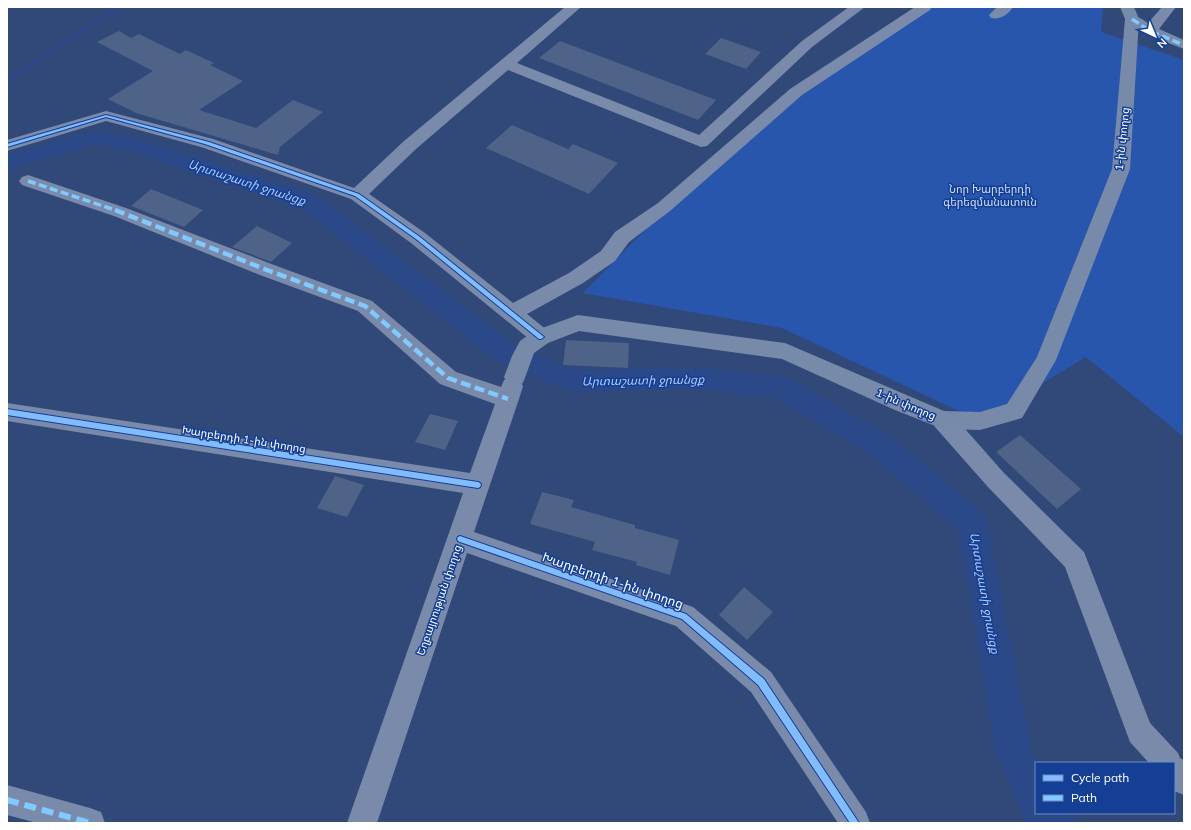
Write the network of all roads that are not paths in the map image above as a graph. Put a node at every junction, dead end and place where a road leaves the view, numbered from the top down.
1 (574, 7) edge
2 (858, 7) edge
3 (925, 7) edge
4 (1168, 7) edge
5 (1129, 13) edge
6 (1150, 31) junction
7 (1184, 46) edge
8 (507, 64) junction
9 (7, 146) edge
10 (28, 181) dead end
11 (357, 195) junction
12 (512, 313) junction
13 (534, 342) junction
14 (512, 388) junction
15 (7, 412) edge
16 (943, 420) junction
17 (478, 485) junction
18 (460, 539) junction
19 (1167, 762) edge
20 (1175, 771) edge
21 (1184, 781) edge
22 (7, 800) edge
23 (90, 823) edge
24 (362, 823) edge
25 (855, 823) edge

1 - 8 street
2 - 8 street
3 - 12 street
4 - 6 street
5 - 6 street
5 - 16 main road, 1-ին փողոց
6 - 7 street
8 - 11 street
9 - 11 street
10 - 14 street
11 - 12 street
12 - 13 street
13 - 14 main road
13 - 16 main road, 1-ին փողոց
14 - 17 street, Եղբայրության փողոց
15 - 17 street, Խարբերդի 1-ին փողոց
16 - 19 street
17 - 18 street, Եղբայրության փողոց
18 - 24 street, Եղբայրության փողոց
18 - 25 street, Խարբերդի 1-ին փողոց
20 - 21 street
22 - 23 street

